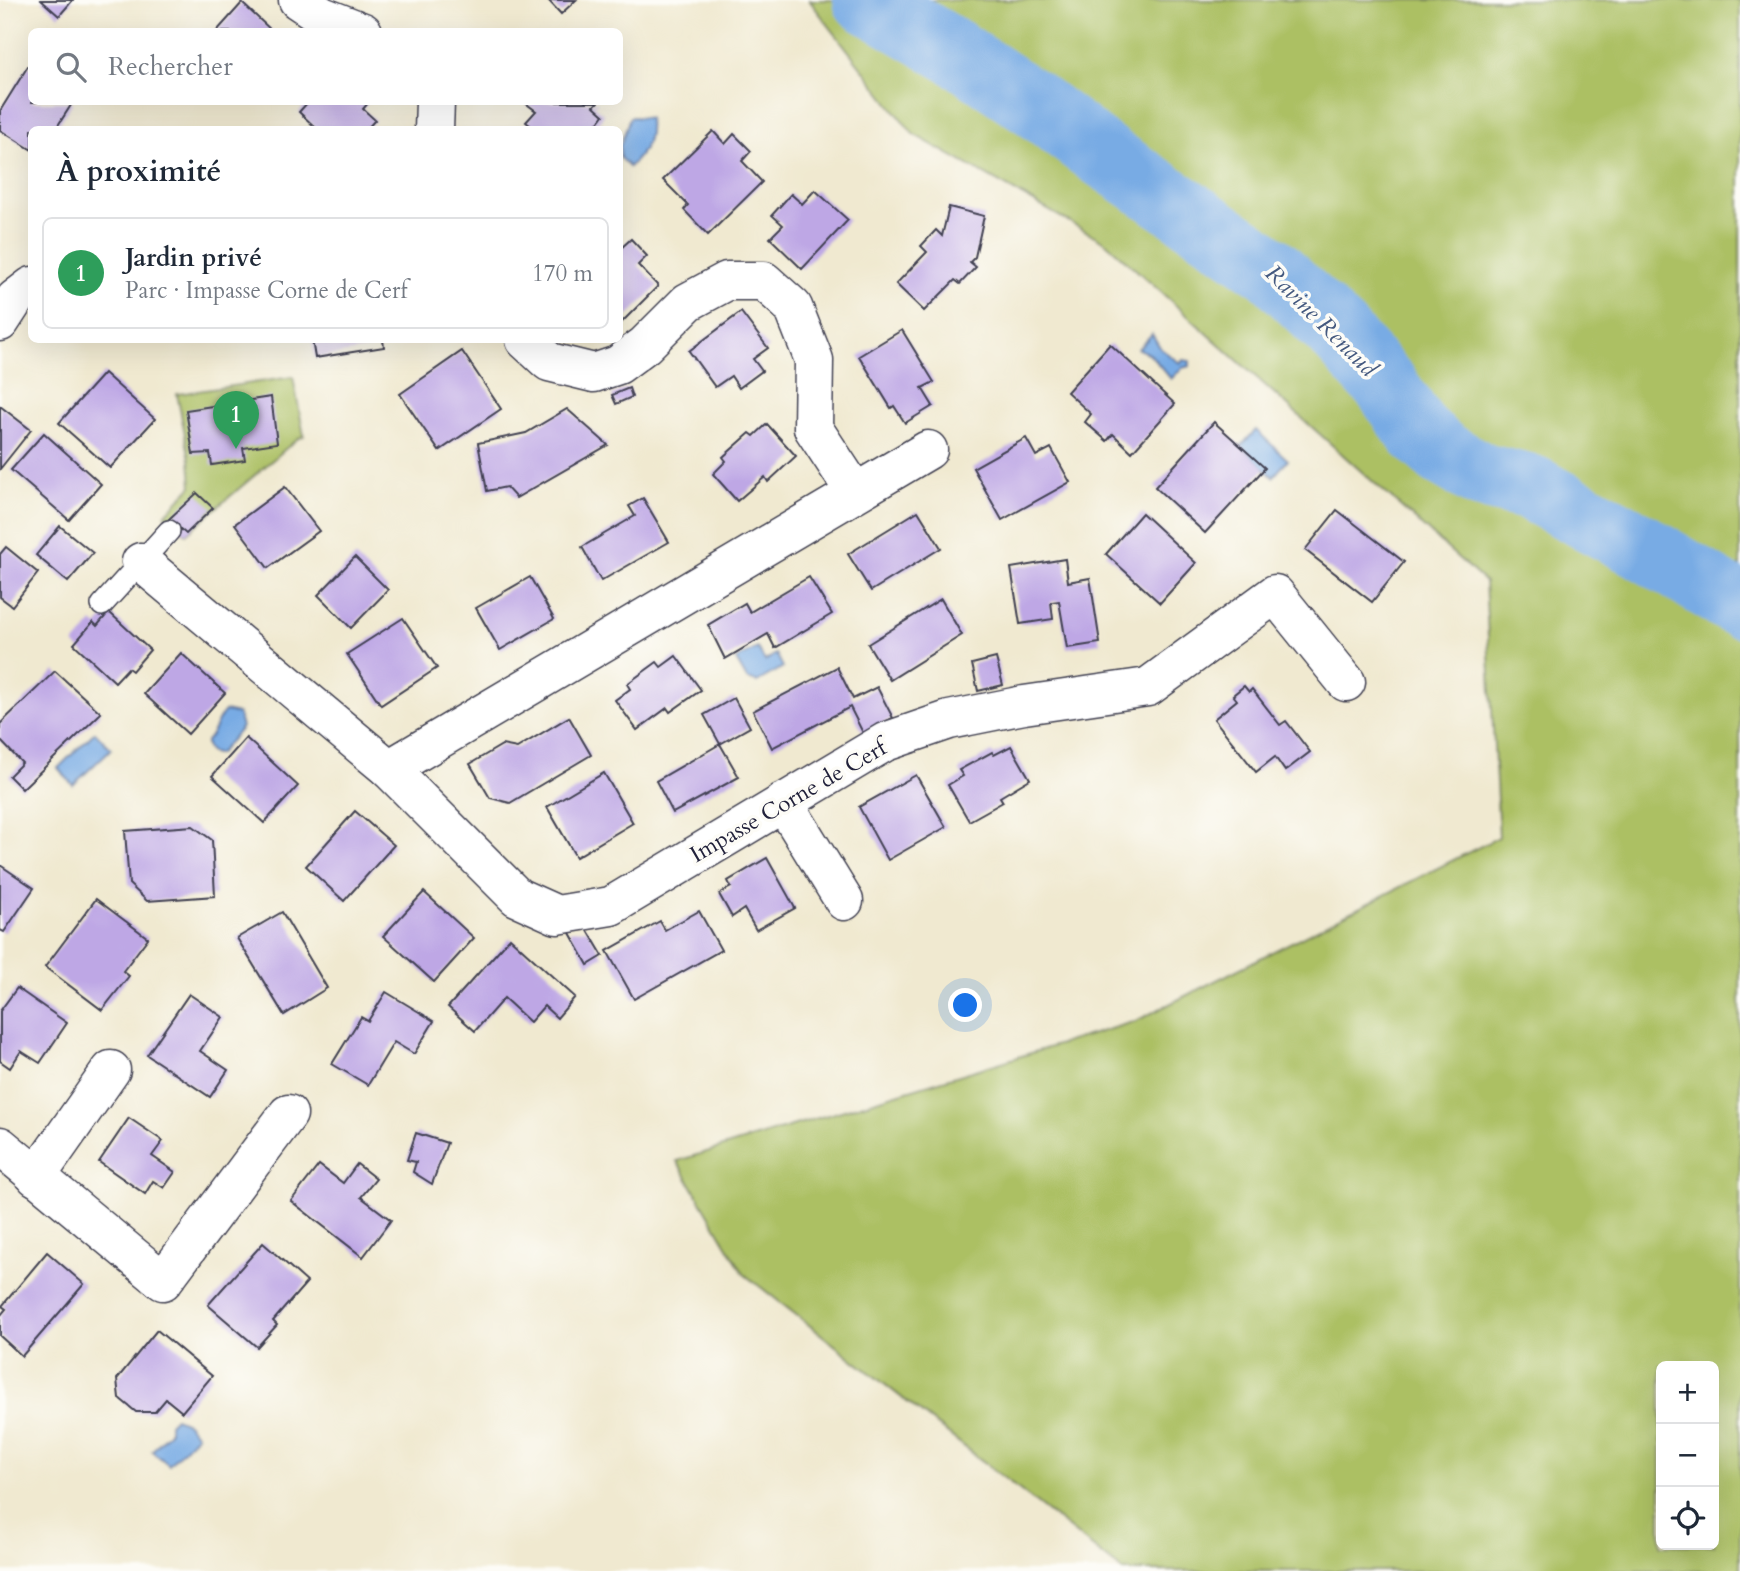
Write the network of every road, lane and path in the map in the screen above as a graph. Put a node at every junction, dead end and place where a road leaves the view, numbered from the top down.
1 (298, 0) edge
2 (353, 28) edge
3 (435, 105) edge
4 (434, 126) edge
5 (28, 289) edge
6 (0, 322) edge
7 (528, 343) edge
8 (928, 450) dead end
9 (855, 492) junction
10 (169, 531) dead end
11 (141, 562) junction
12 (102, 605) dead end
13 (1346, 682) dead end
14 (389, 769) junction
15 (783, 802) junction
16 (844, 901) dead end
17 (111, 1070) dead end
18 (289, 1114) dead end
19 (0, 1146) edge
20 (36, 1177) junction

1 - 2 street
3 - 4 street
5 - 6 street
7 - 9 street
8 - 9 street
9 - 14 street
10 - 11 lane
11 - 12 lane
11 - 14 street, Impasse Corne de Cerf
13 - 15 street, Impasse Corne de Cerf
14 - 15 street, Impasse Corne de Cerf
15 - 16 street
17 - 20 street
18 - 20 street
19 - 20 street

